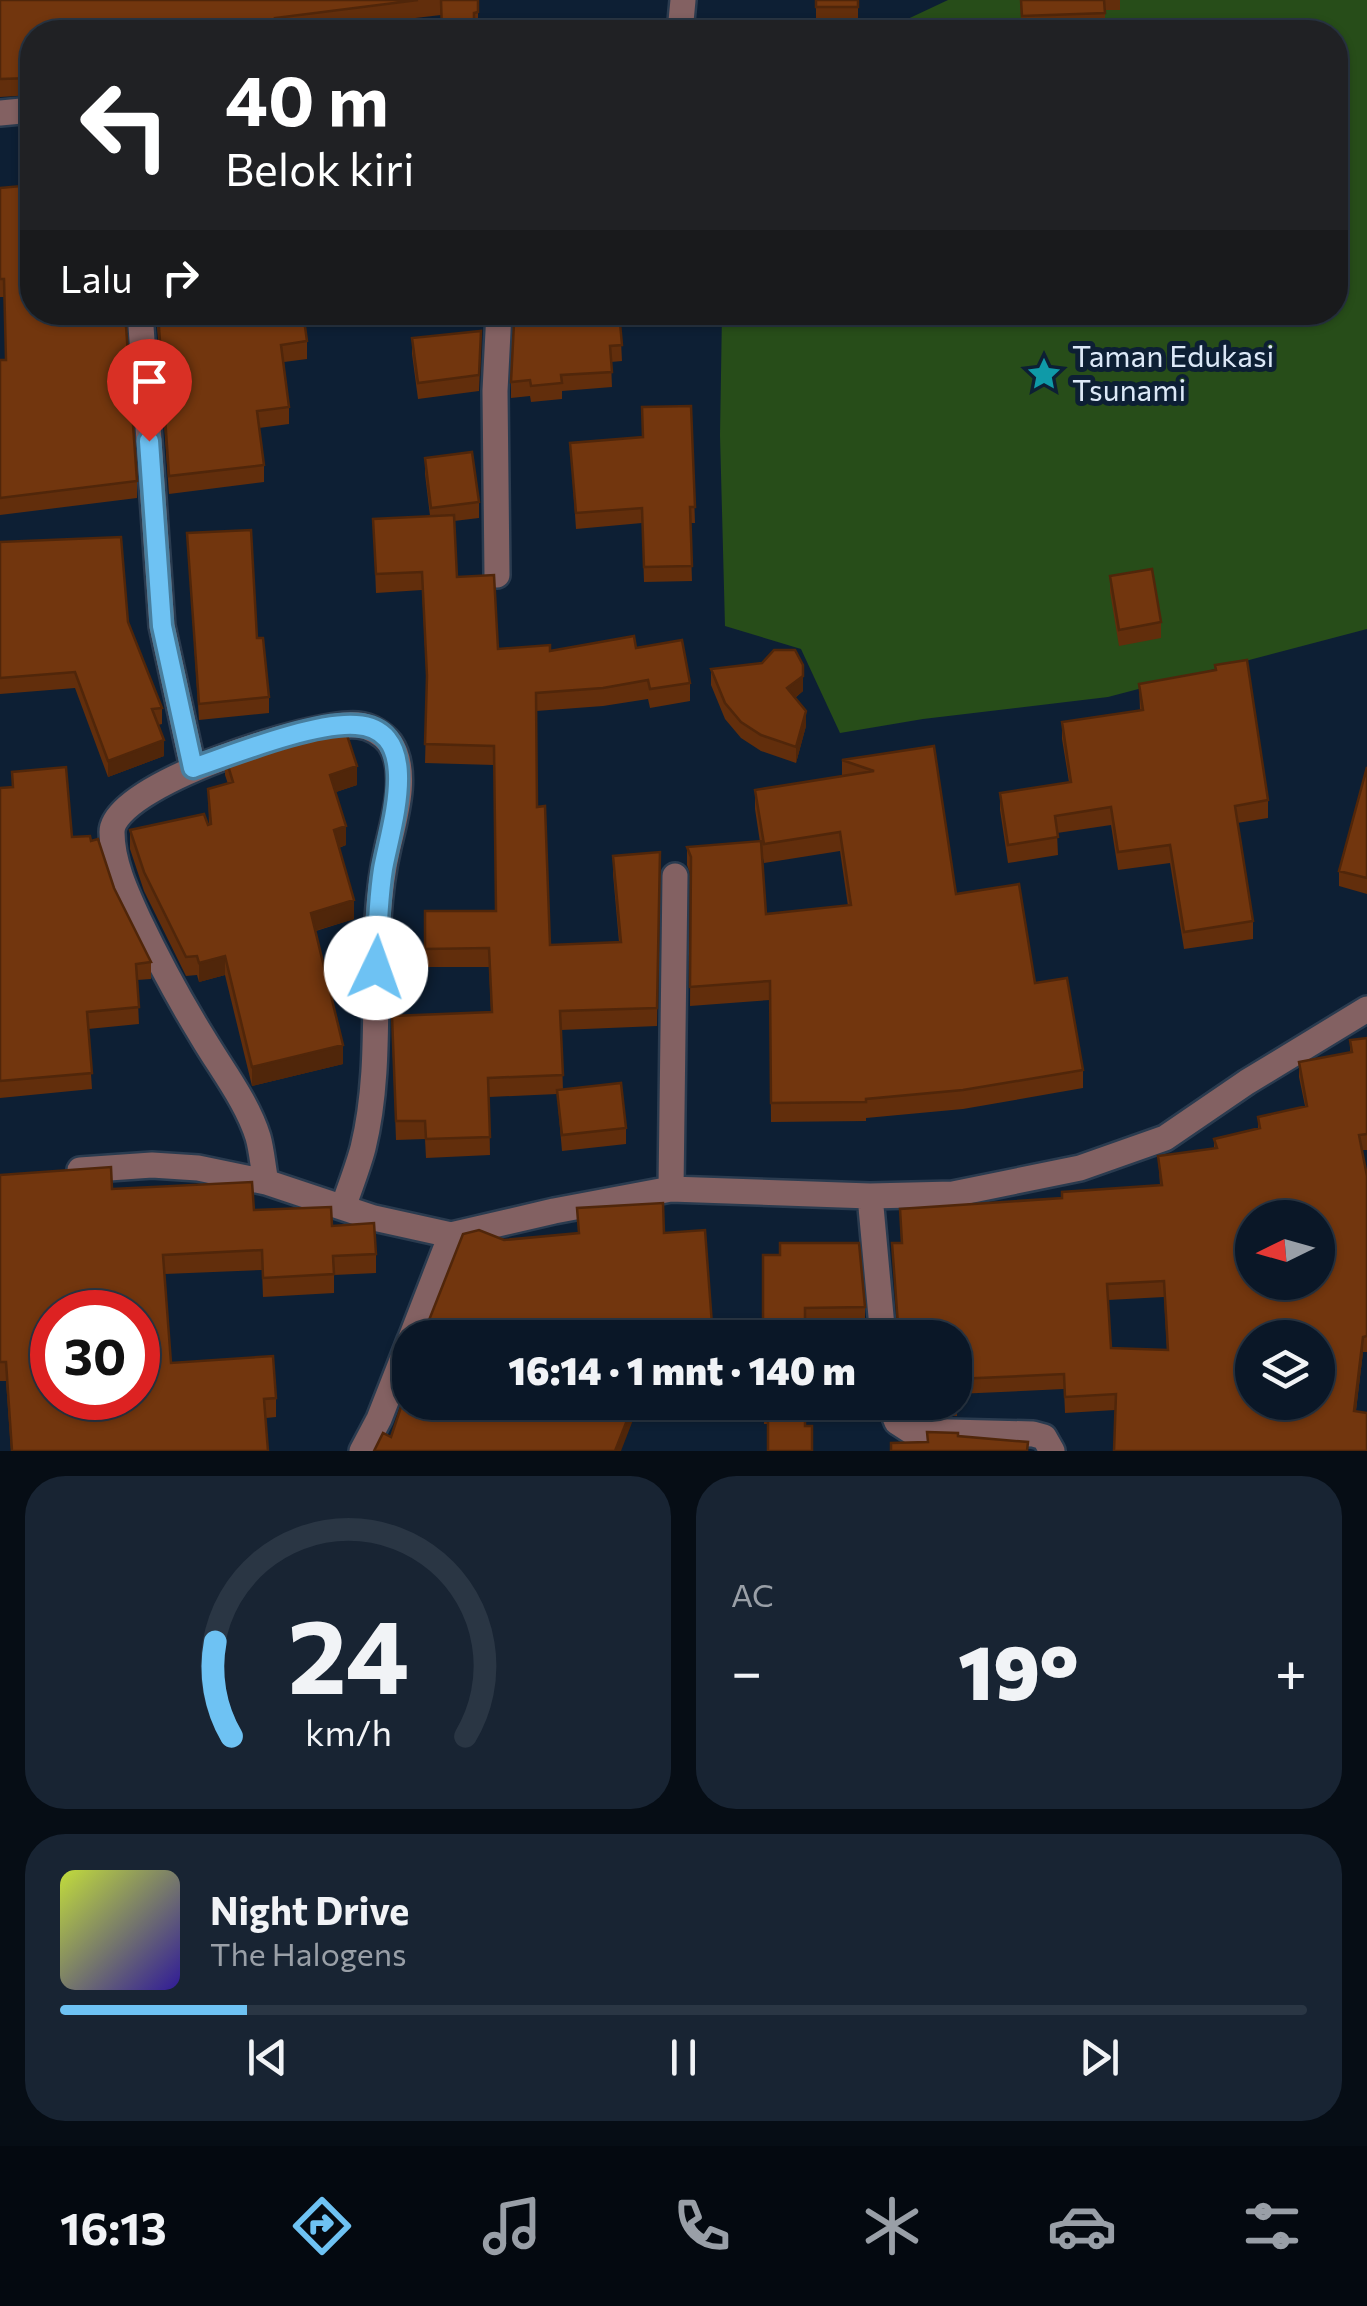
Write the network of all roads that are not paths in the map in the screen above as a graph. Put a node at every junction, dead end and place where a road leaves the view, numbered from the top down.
1 (141, 325) edge
2 (498, 325) edge
3 (497, 574) edge
4 (193, 768) junction
5 (676, 876) dead end
6 (1367, 1009) edge
7 (57, 1172) edge
8 (266, 1182) junction
9 (672, 1190) junction
10 (870, 1196) junction
11 (344, 1206) junction
12 (451, 1235) junction
13 (417, 1320) edge
14 (881, 1320) edge
15 (392, 1385) edge
16 (896, 1420) edge
17 (362, 1451) edge
18 (1052, 1451) edge

1 - 4 street
2 - 3 street
4 - 8 street
4 - 11 street
5 - 9 street
6 - 10 street
7 - 8 street
8 - 11 street
9 - 10 street
9 - 12 street
10 - 14 street
11 - 12 street
12 - 13 street
15 - 17 street
16 - 18 street

